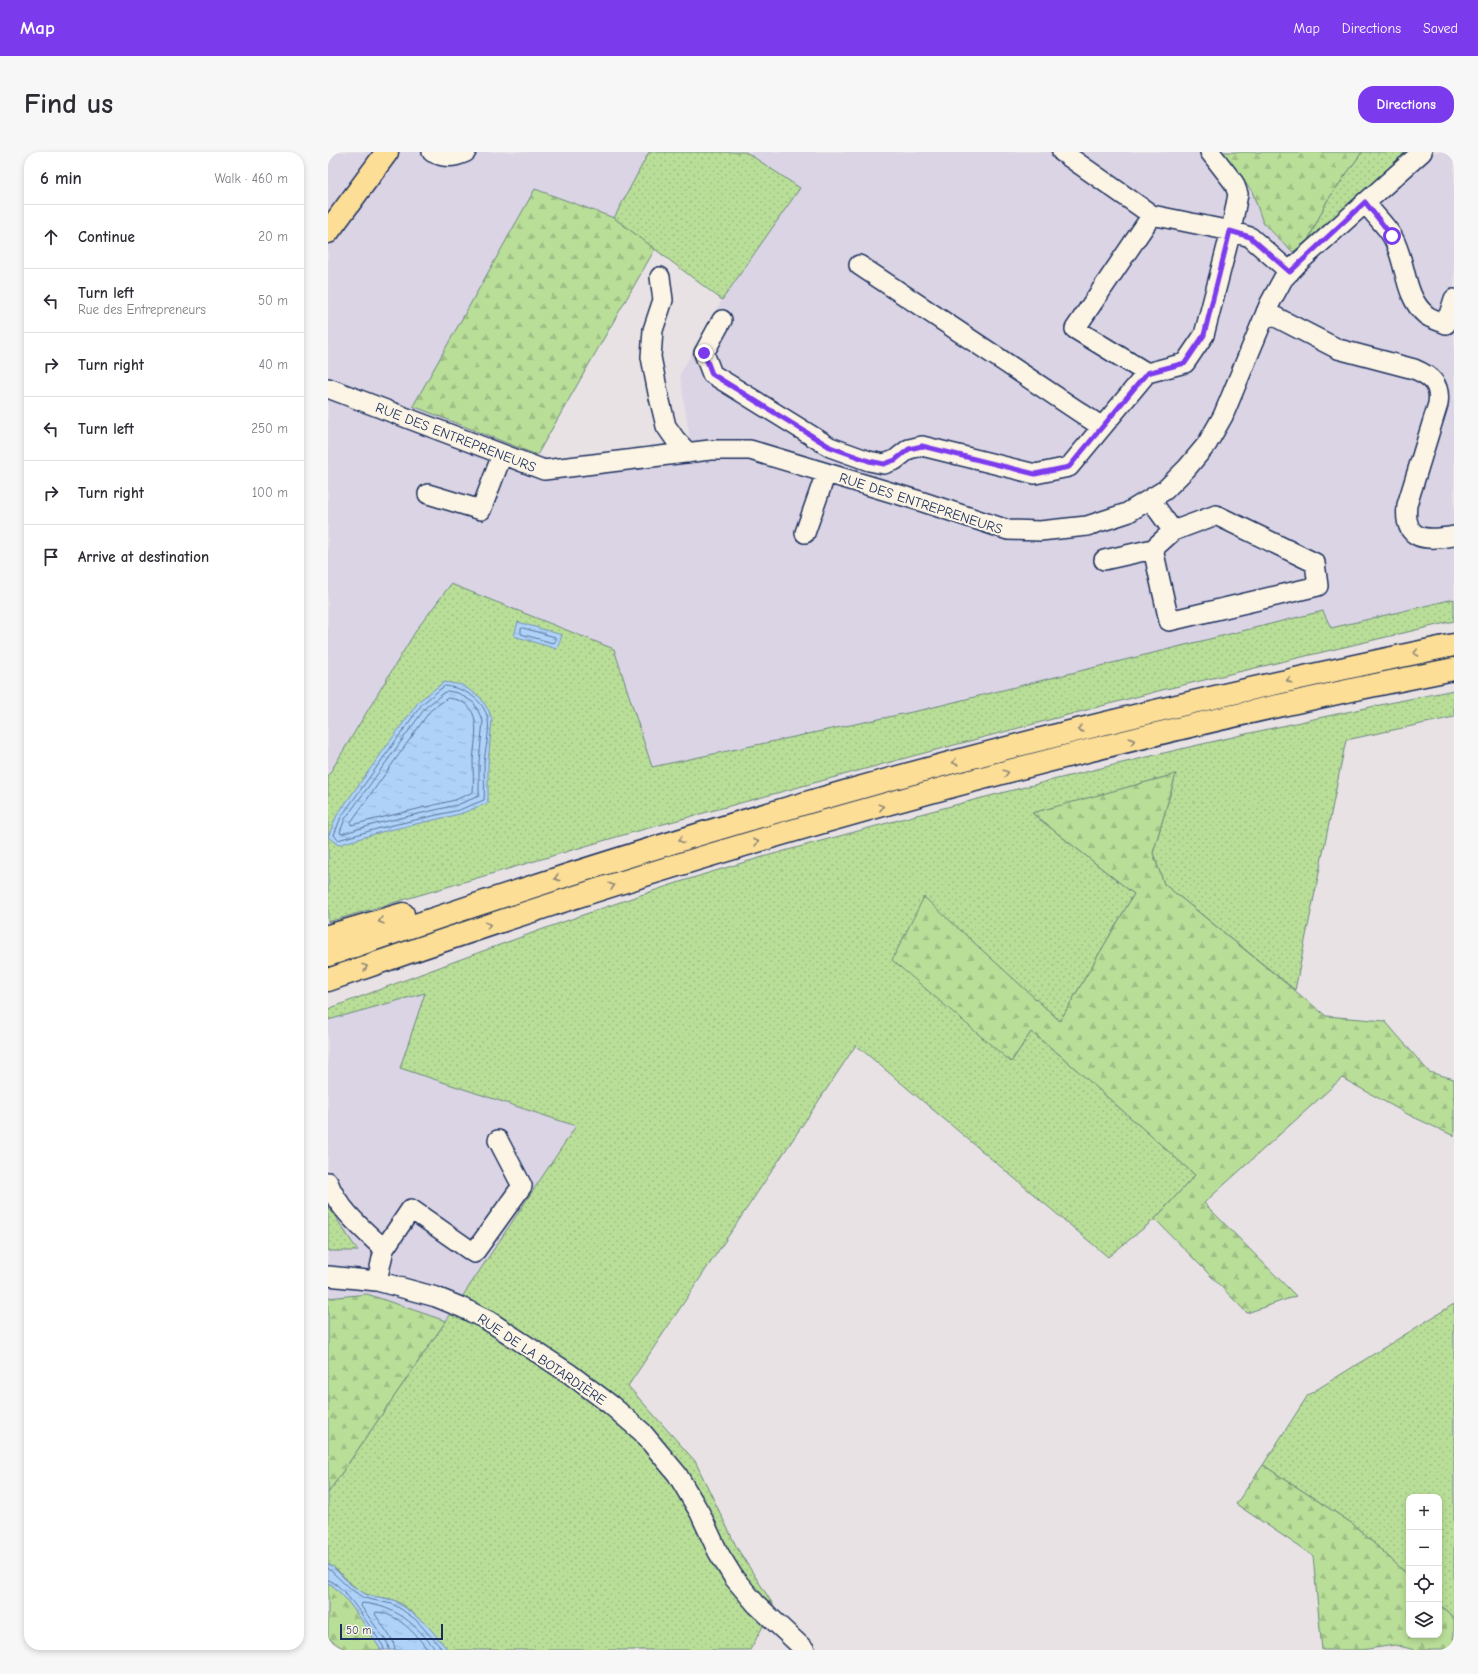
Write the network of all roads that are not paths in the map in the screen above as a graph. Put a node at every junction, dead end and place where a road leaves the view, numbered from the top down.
1 (387, 152) edge
2 (432, 152) edge
3 (466, 152) edge
4 (1062, 152) edge
5 (1210, 152) edge
6 (1422, 152) edge
7 (1365, 202) junction
8 (1152, 215) junction
9 (1230, 231) junction
10 (328, 232) edge
11 (859, 265) dead end
12 (1290, 272) junction
13 (660, 277) dead end
14 (1454, 299) edge
15 (1266, 312) junction
16 (722, 320) dead end
17 (1147, 373) junction
18 (328, 388) edge
19 (1102, 427) junction
20 (688, 453) junction
21 (502, 455) junction
22 (826, 473) junction
23 (428, 494) dead end
24 (1150, 499) junction
25 (1173, 531) junction
26 (805, 533) dead end
27 (1454, 536) edge
28 (1153, 549) junction
29 (1104, 560) dead end
30 (1454, 645) edge
31 (1454, 669) edge
32 (429, 920) junction
33 (328, 936) edge
34 (328, 955) edge
35 (328, 980) edge
36 (498, 1140) dead end
37 (328, 1182) edge
38 (384, 1249) junction
39 (328, 1276) edge
40 (354, 1279) junction
41 (377, 1281) junction
42 (328, 1283) edge
43 (805, 1650) edge

1 - 10 main road
2 - 3 street
4 - 8 street
5 - 9 street
6 - 7 street, RUE DES ENTREPRENEURS
7 - 12 street, RUE DES ENTREPRENEURS
7 - 14 street
8 - 9 street
8 - 17 street
9 - 12 street
9 - 17 street
11 - 19 street
12 - 15 street, RUE DES ENTREPRENEURS
13 - 20 street
15 - 24 street, RUE DES ENTREPRENEURS
15 - 27 street
16 - 19 street
17 - 19 street
18 - 21 street, RUE DES ENTREPRENEURS
20 - 21 street, RUE DES ENTREPRENEURS
20 - 22 street, RUE DES ENTREPRENEURS
21 - 23 street
22 - 24 street, RUE DES ENTREPRENEURS
22 - 26 street
24 - 25 street
25 - 28 street
25 - 28 street
28 - 29 street
30 -> 32 main road
35 -> 31 main road
32 -> 33 main road
32 - 34 main road
36 - 38 street
37 - 38 street
38 - 41 street
39 - 40 street
40 - 41 street, RUE DE LA BOTARDIÈRE
40 - 42 street
41 - 43 street, RUE DE LA BOTARDIÈRE

